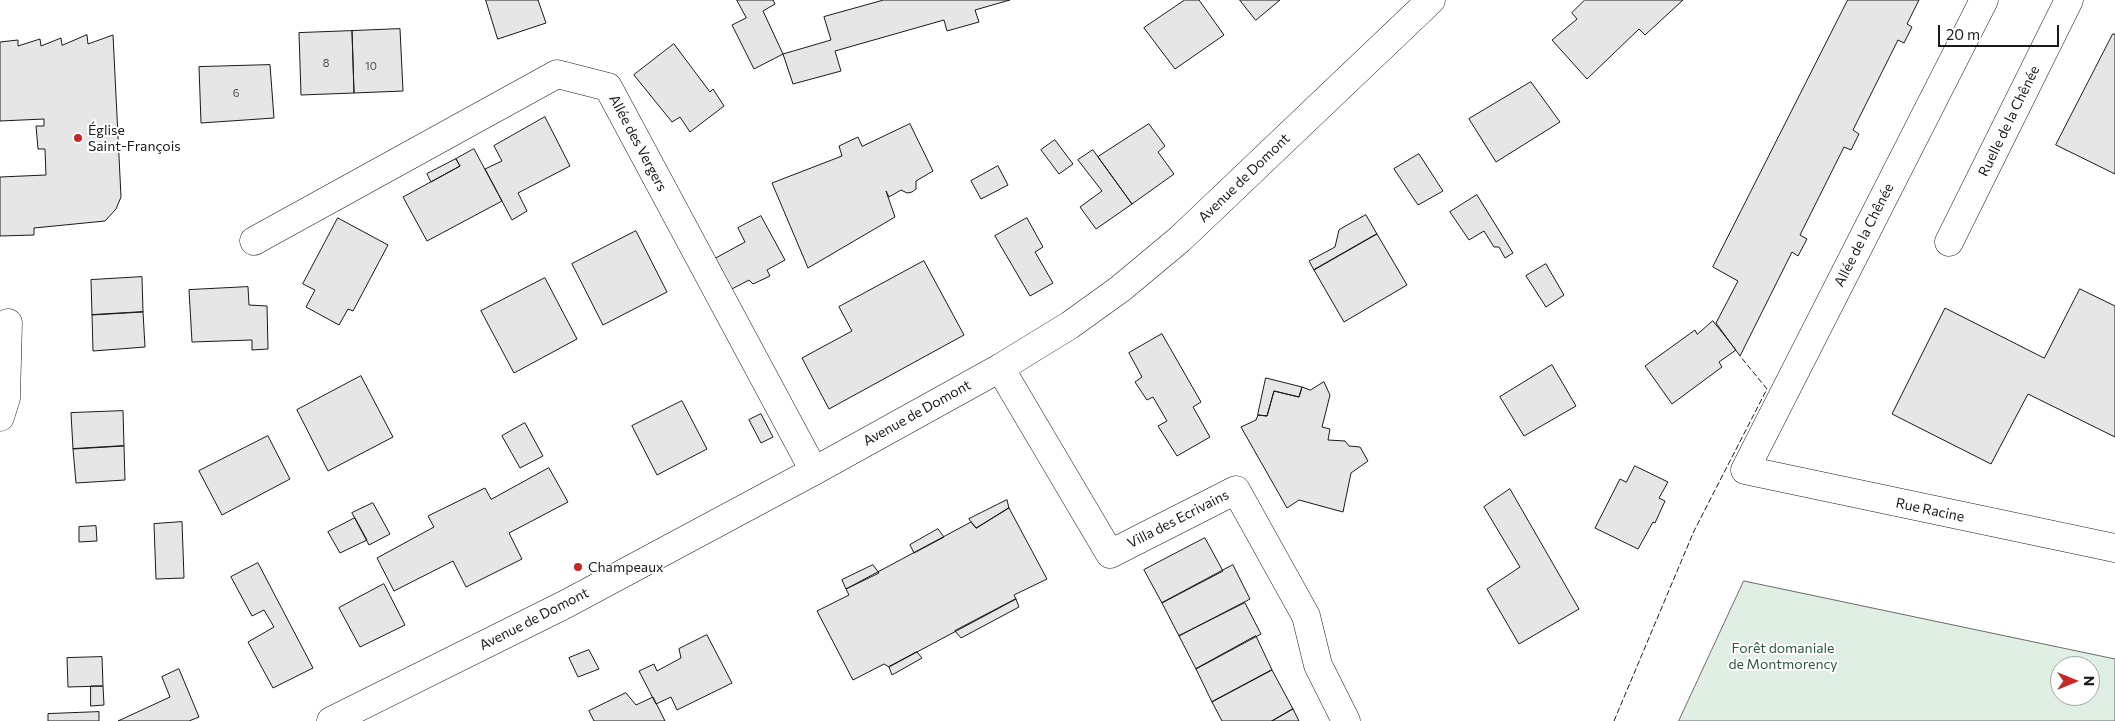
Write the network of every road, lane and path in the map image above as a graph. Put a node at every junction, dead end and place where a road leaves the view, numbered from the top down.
1 (1431, 0) edge
2 (1984, 0) edge
3 (2069, 0) edge
4 (254, 241) dead end
5 (1949, 242) dead end
6 (8, 324) dead end
7 (1000, 368) junction
8 (0, 417) edge
9 (1744, 470) joint
10 (814, 471) junction
11 (2115, 548) edge
12 (331, 721) edge
13 (1346, 721) edge

1 - 7 street, Avenue de Domont
2 - 9 street, Allée de la Chênée
3 - 5 street, Ruelle de la Chênée
4 - 10 street, Allée des Vergers
6 - 8 street
7 - 10 street, Avenue de Domont
7 - 13 street, Villa des Ecrivains
9 - 11 street, Rue Racine
10 - 12 street, Avenue de Domont

